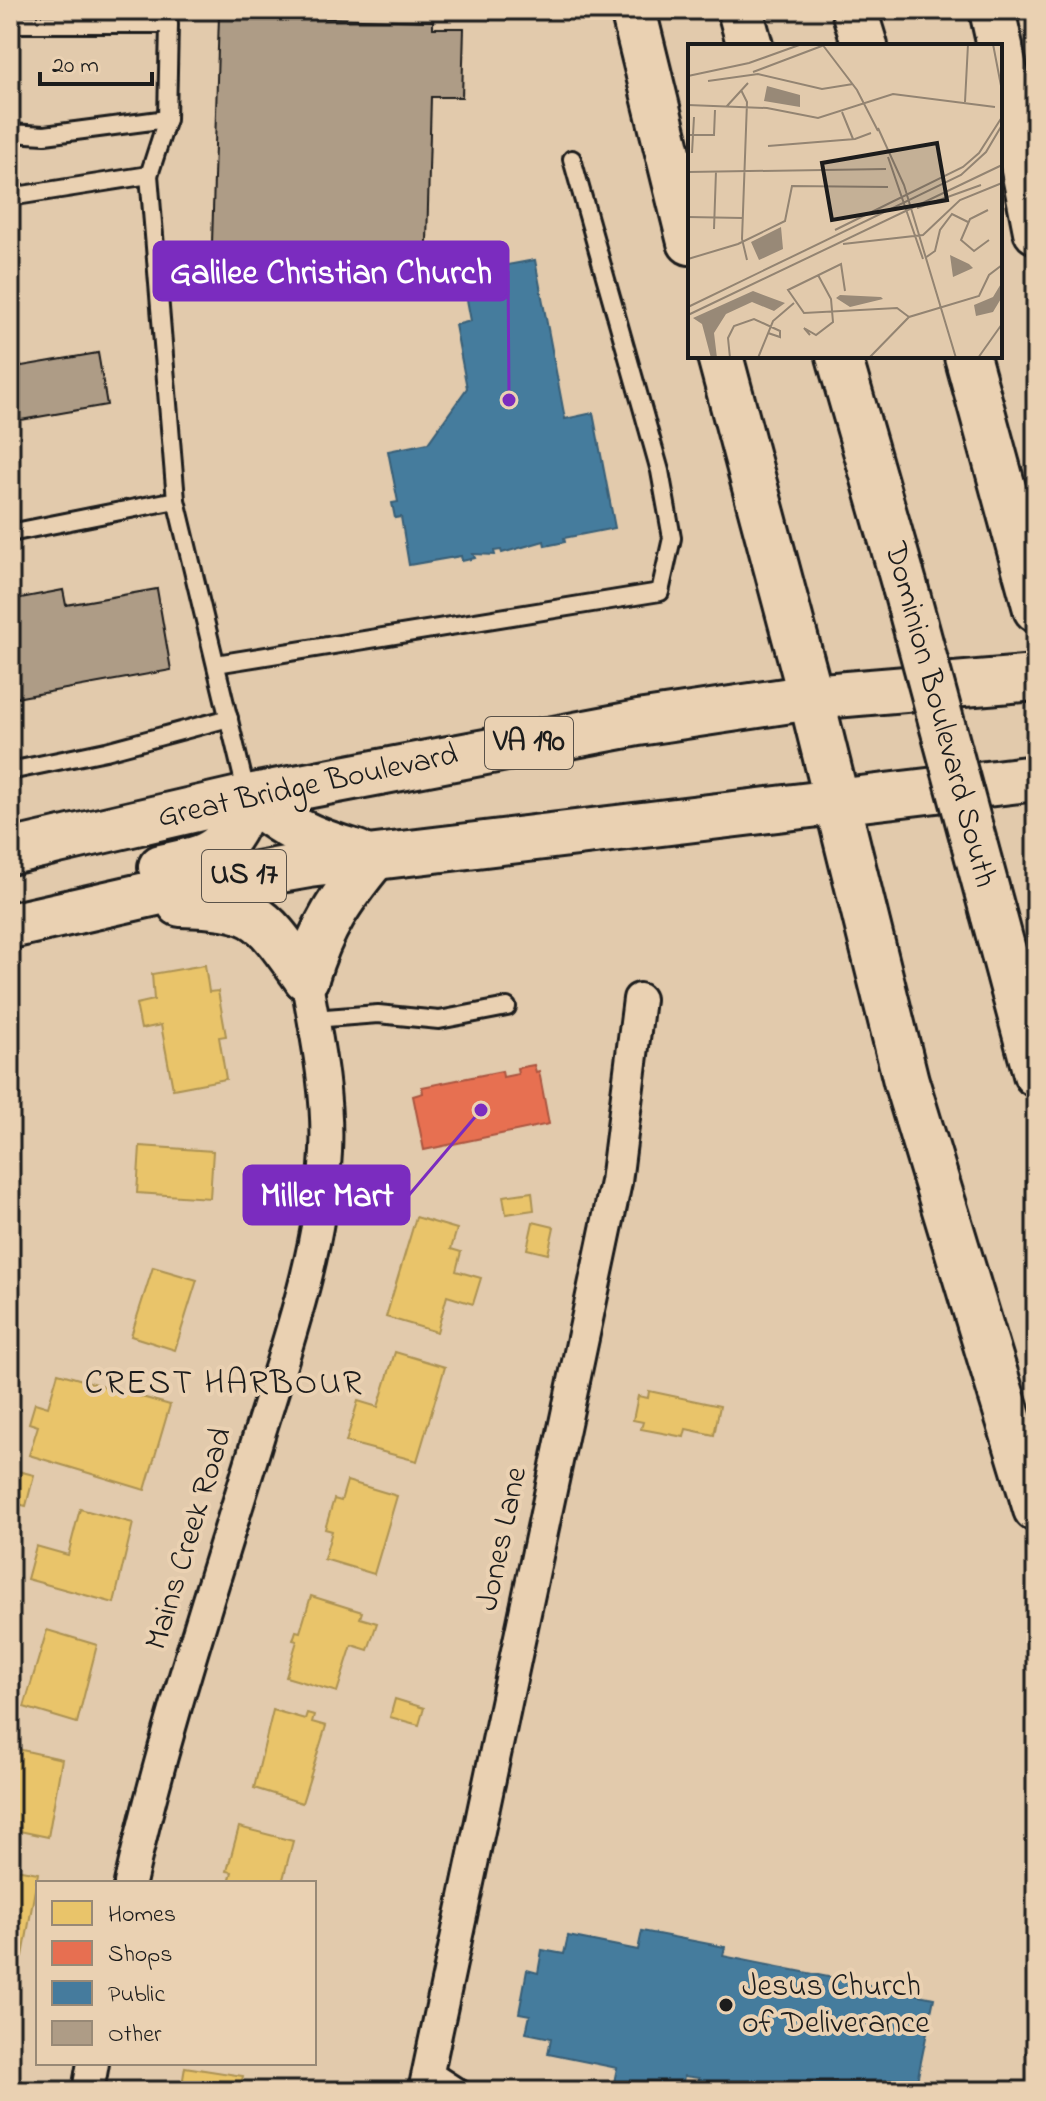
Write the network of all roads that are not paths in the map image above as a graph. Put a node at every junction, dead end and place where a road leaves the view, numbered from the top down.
1 (633, 10) edge
2 (740, 10) edge
3 (854, 10) edge
4 (877, 10) edge
5 (992, 10) edge
6 (171, 17) edge
7 (10, 24) edge
8 (749, 44) edge
9 (864, 44) edge
10 (886, 44) edge
11 (999, 44) edge
12 (1002, 57) edge
13 (167, 119) junction
14 (10, 133) edge
15 (572, 159) dead end
16 (149, 175) junction
17 (10, 197) edge
18 (1036, 231) edge
19 (688, 234) edge
20 (721, 358) edge
21 (840, 358) edge
22 (965, 358) edge
23 (176, 500) junction
24 (10, 533) edge
25 (1031, 591) edge
26 (216, 664) junction
27 (1036, 678) edge
28 (811, 697) junction
29 (229, 718) junction
30 (10, 771) edge
31 (1036, 778) edge
32 (248, 797) junction
33 (834, 800) junction
34 (10, 852) edge
35 (374, 858) junction
36 (115, 902) junction
37 (10, 916) edge
38 (10, 926) edge
39 (310, 998) junction
40 (639, 999) dead end
41 (507, 1007) dead end
42 (1036, 1074) edge
43 (1036, 1509) edge
44 (130, 1881) edge
45 (93, 2065) edge
46 (426, 2079) edge
47 (88, 2091) edge
48 (464, 2091) edge

1 - 19 main road
2 - 8 main road
3 - 9 main road
4 - 10 main road
5 - 11 main road
6 - 7 lane
6 - 13 lane
12 - 18 main road
13 - 14 lane
13 - 16 lane
15 - 26 lane
16 - 17 lane
16 - 23 lane
20 - 28 main road
21 - 42 main road, Dominion Boulevard South, bridge
22 - 25 main road
23 - 24 lane
23 - 26 lane
26 - 29 lane
27 - 28 main road, Great Bridge Boulevard / VA 190
28 - 32 main road, Great Bridge Boulevard / VA 190
28 - 33 main road
29 - 30 lane
29 - 32 lane
31 - 33 main road
32 - 34 main road, Great Bridge Boulevard / VA 190
32 - 35 main road
32 - 37 main road
33 - 35 main road, US 17
33 - 43 main road
35 - 36 main road, US 17
35 - 39 main road
36 - 38 main road, US 17
36 - 39 main road
39 - 41 lane
39 - 44 street, Mains Creek Road
40 - 46 street, Jones Lane
45 - 47 street
46 - 48 lane

